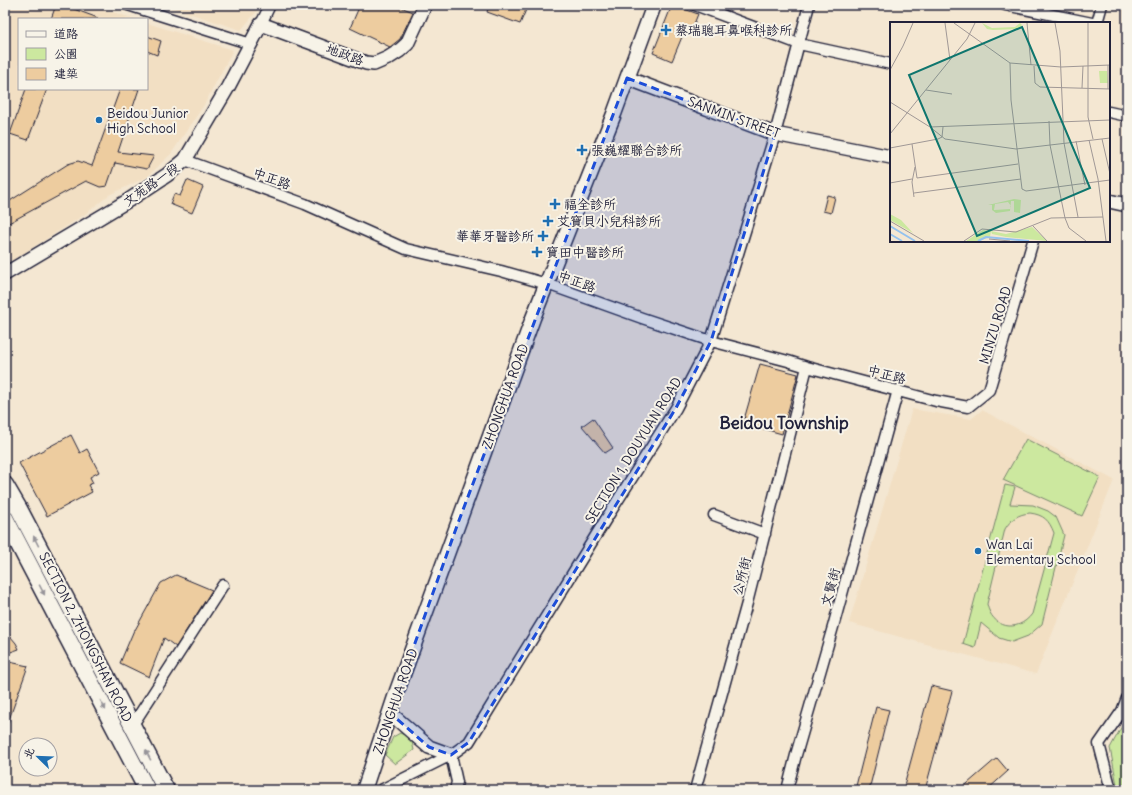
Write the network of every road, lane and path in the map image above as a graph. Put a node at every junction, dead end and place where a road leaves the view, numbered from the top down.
1 (128, 5) edge
2 (270, 5) edge
3 (425, 5) edge
4 (654, 5) edge
5 (695, 5) edge
6 (809, 5) edge
7 (1005, 5) edge
8 (1102, 5) edge
9 (1087, 22) edge
10 (1098, 22) edge
11 (261, 24) junction
12 (251, 44) junction
13 (799, 44) junction
14 (890, 64) edge
15 (627, 78) junction
16 (1110, 112) edge
17 (1127, 116) edge
18 (775, 134) junction
19 (890, 157) edge
20 (185, 160) junction
21 (1110, 201) edge
22 (1127, 205) edge
23 (1033, 242) edge
24 (5, 274) edge
25 (547, 284) junction
26 (711, 341) junction
27 (807, 367) junction
28 (898, 390) junction
29 (968, 407) joint
30 (5, 484) edge
31 (12, 507) edge
32 (714, 514) dead end
33 (5, 518) edge
34 (765, 534) junction
35 (223, 585) dead end
36 (1127, 698) edge
37 (390, 713) junction
38 (132, 726) junction
39 (451, 755) junction
40 (147, 790) edge
41 (166, 790) edge
42 (364, 790) edge
43 (381, 790) edge
44 (455, 790) edge
45 (695, 790) edge
46 (788, 790) edge
47 (1111, 790) edge

1 - 12 street
2 - 11 street, 文苑路一段
3 - 11 street, 地政路
4 - 15 main road, ZHONGHUA ROAD
5 - 13 street
6 - 13 street, SECTION 1, DOUYUAN ROAD
7 - 9 street
8 - 10 street
11 - 12 street, 文苑路一段
12 - 20 street, 文苑路一段
13 - 14 street
13 - 18 street, SECTION 1, DOUYUAN ROAD
15 - 18 street, SANMIN STREET
15 - 25 main road, ZHONGHUA ROAD
16 - 17 street
18 - 19 street, SANMIN STREET
18 - 26 street, SECTION 1, DOUYUAN ROAD
20 - 24 street, 文苑路一段
20 - 25 street, 中正路
21 - 22 street
23 - 29 street, MINZU ROAD
25 - 26 street, 中正路
25 - 37 main road, ZHONGHUA ROAD
26 - 27 street, 中正路
26 - 39 street, SECTION 1, DOUYUAN ROAD
27 - 28 street, 中正路
27 - 34 street, 公所街
28 - 29 street, 中正路
28 - 46 street, 文賢街
30 - 31 main road, SECTION 2, ZHONGSHAN ROAD
38 -> 31 main road, SECTION 2, ZHONGSHAN ROAD
32 - 34 street
33 -> 40 main road, SECTION 2, ZHONGSHAN ROAD
34 - 45 street, 公所街
35 - 38 street
36 - 47 street
37 - 39 street
37 - 42 main road, ZHONGHUA ROAD
41 -> 38 main road, SECTION 2, ZHONGSHAN ROAD
39 - 43 street, SECTION 1, DOUYUAN ROAD
39 - 44 street

